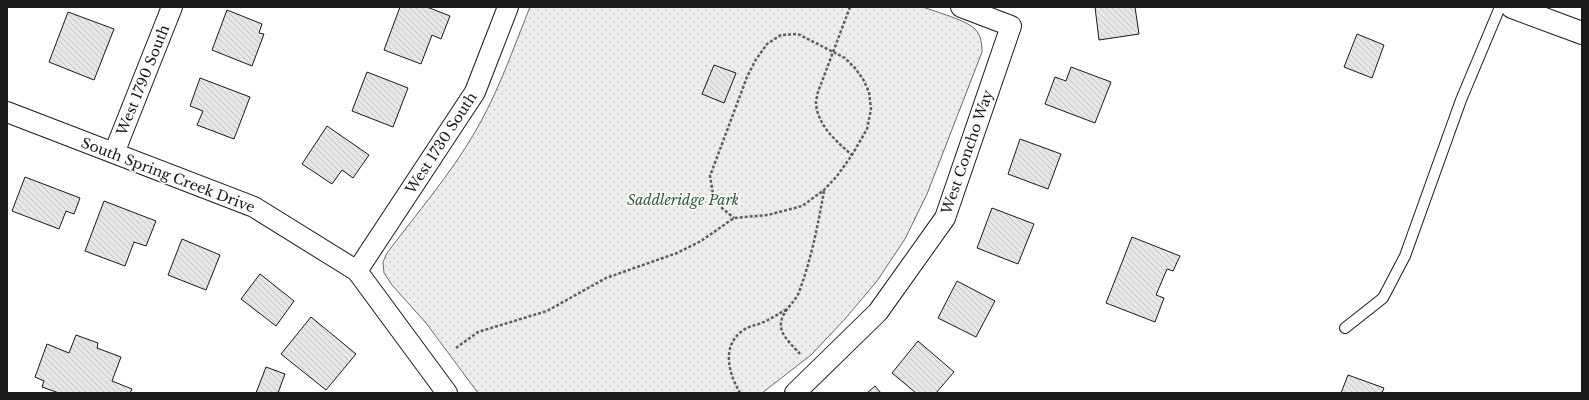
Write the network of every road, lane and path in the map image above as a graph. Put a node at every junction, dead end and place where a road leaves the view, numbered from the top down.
1 (172, 7) edge
2 (508, 7) edge
3 (850, 7) edge
4 (961, 7) edge
5 (1500, 7) edge
6 (1512, 7) edge
7 (1582, 33) edge
8 (833, 51) junction
9 (7, 112) edge
10 (114, 153) junction
11 (852, 155) junction
12 (824, 190) junction
13 (734, 218) junction
14 (357, 271) junction
15 (787, 309) junction
16 (1345, 328) dead end
17 (456, 348) dead end
18 (800, 354) dead end
19 (447, 393) edge
20 (740, 393) edge
21 (795, 393) edge

1 - 10 street, West 1790 South
2 - 14 street, West 1730 South
3 - 8 path
4 - 21 street, West Concho Way
5 - 16 lane
6 - 7 street
8 - 11 path
8 - 11 path
8 - 13 path
9 - 10 street, South Spring Creek Drive
10 - 14 street, South Spring Creek Drive
11 - 12 path
12 - 13 path
12 - 15 path
13 - 17 path
14 - 19 street, South Spring Creek Drive
15 - 18 path
15 - 20 path

